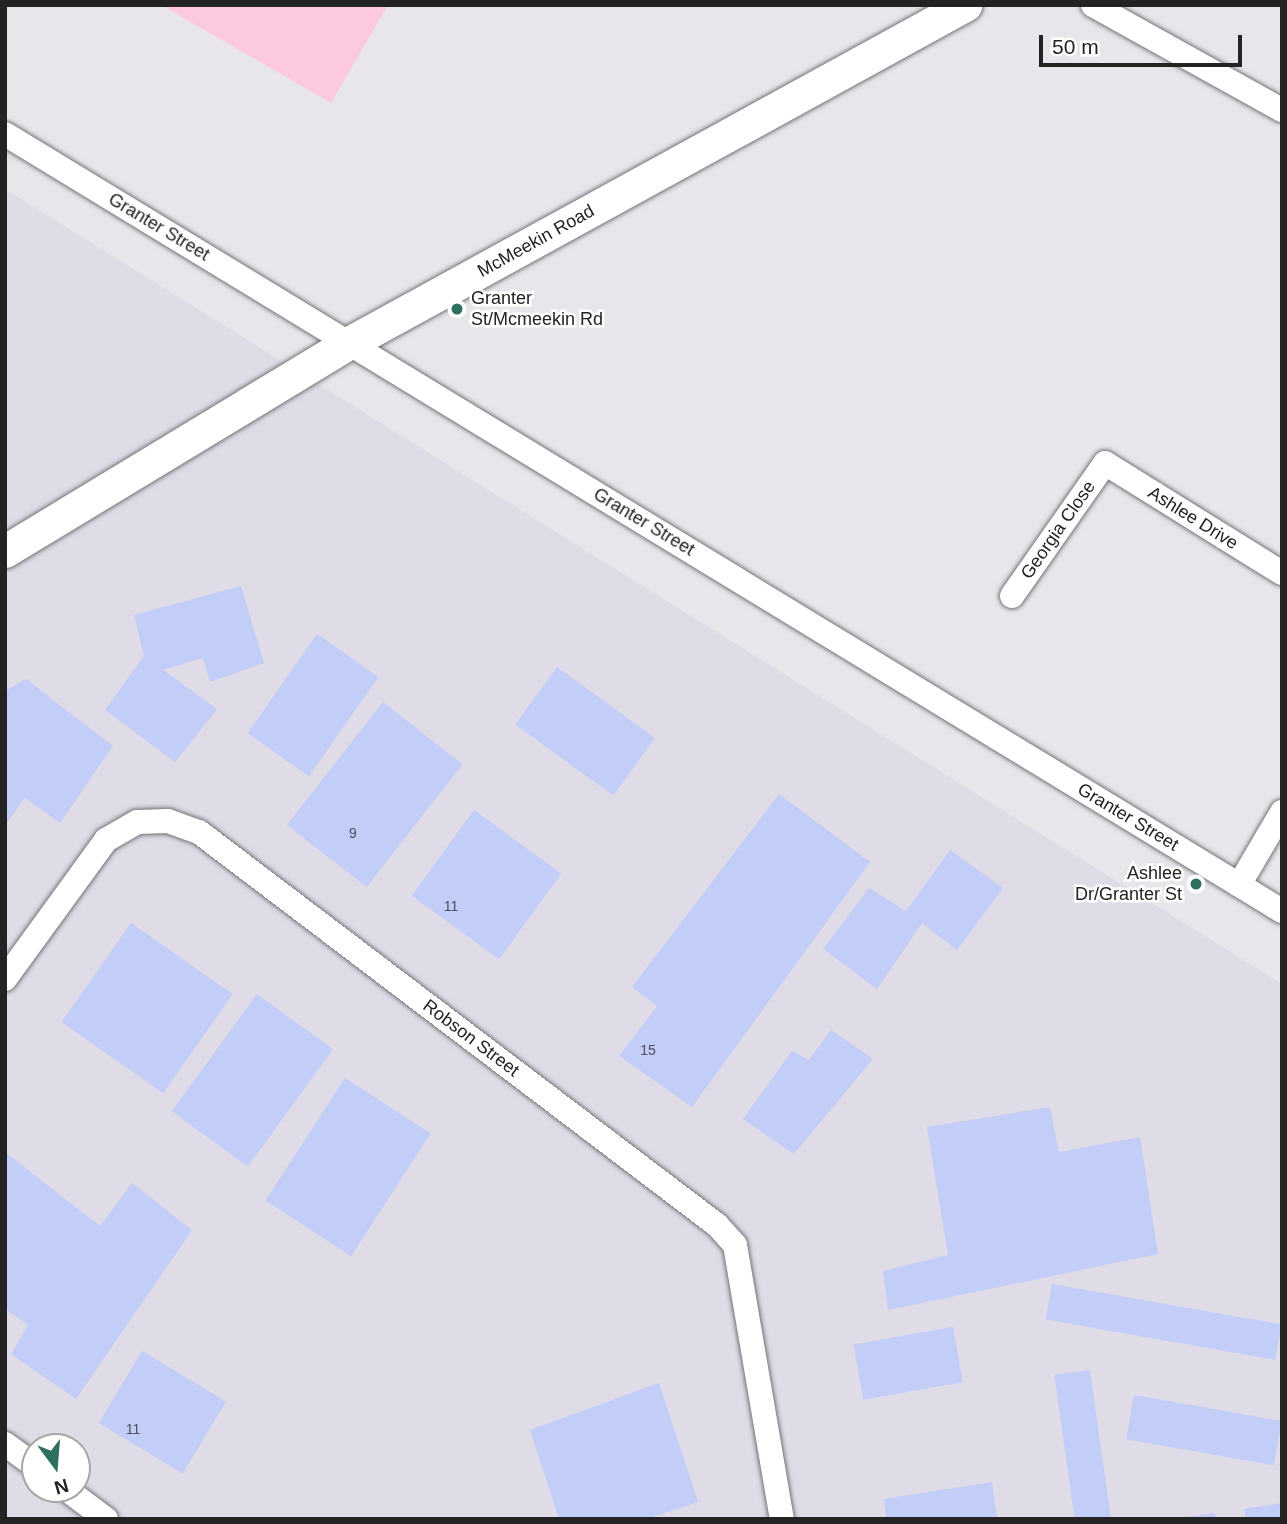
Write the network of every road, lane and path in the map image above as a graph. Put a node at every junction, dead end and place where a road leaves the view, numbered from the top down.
1 (965, 5) edge
2 (1093, 5) edge
3 (1282, 110) edge
4 (5, 134) edge
5 (349, 343) junction
6 (1105, 463) joint
7 (5, 551) edge
8 (1282, 573) edge
9 (1012, 596) dead end
10 (1282, 813) edge
11 (1238, 884) junction
12 (1282, 911) edge
13 (5, 979) edge
14 (5, 1444) edge
15 (21, 1456) edge
16 (85, 1503) edge
17 (106, 1519) edge
18 (782, 1519) edge

1 - 5 street, McMeekin Road
2 - 3 street
4 - 5 street, Granter Street
5 - 7 street, McMeekin Road
5 - 11 street, Granter Street
6 - 8 street, Ashlee Drive
6 - 9 street, Georgia Close
10 - 11 street
11 - 12 street, Granter Street
13 - 18 street, Robson Street
14 - 15 street
16 - 17 street

